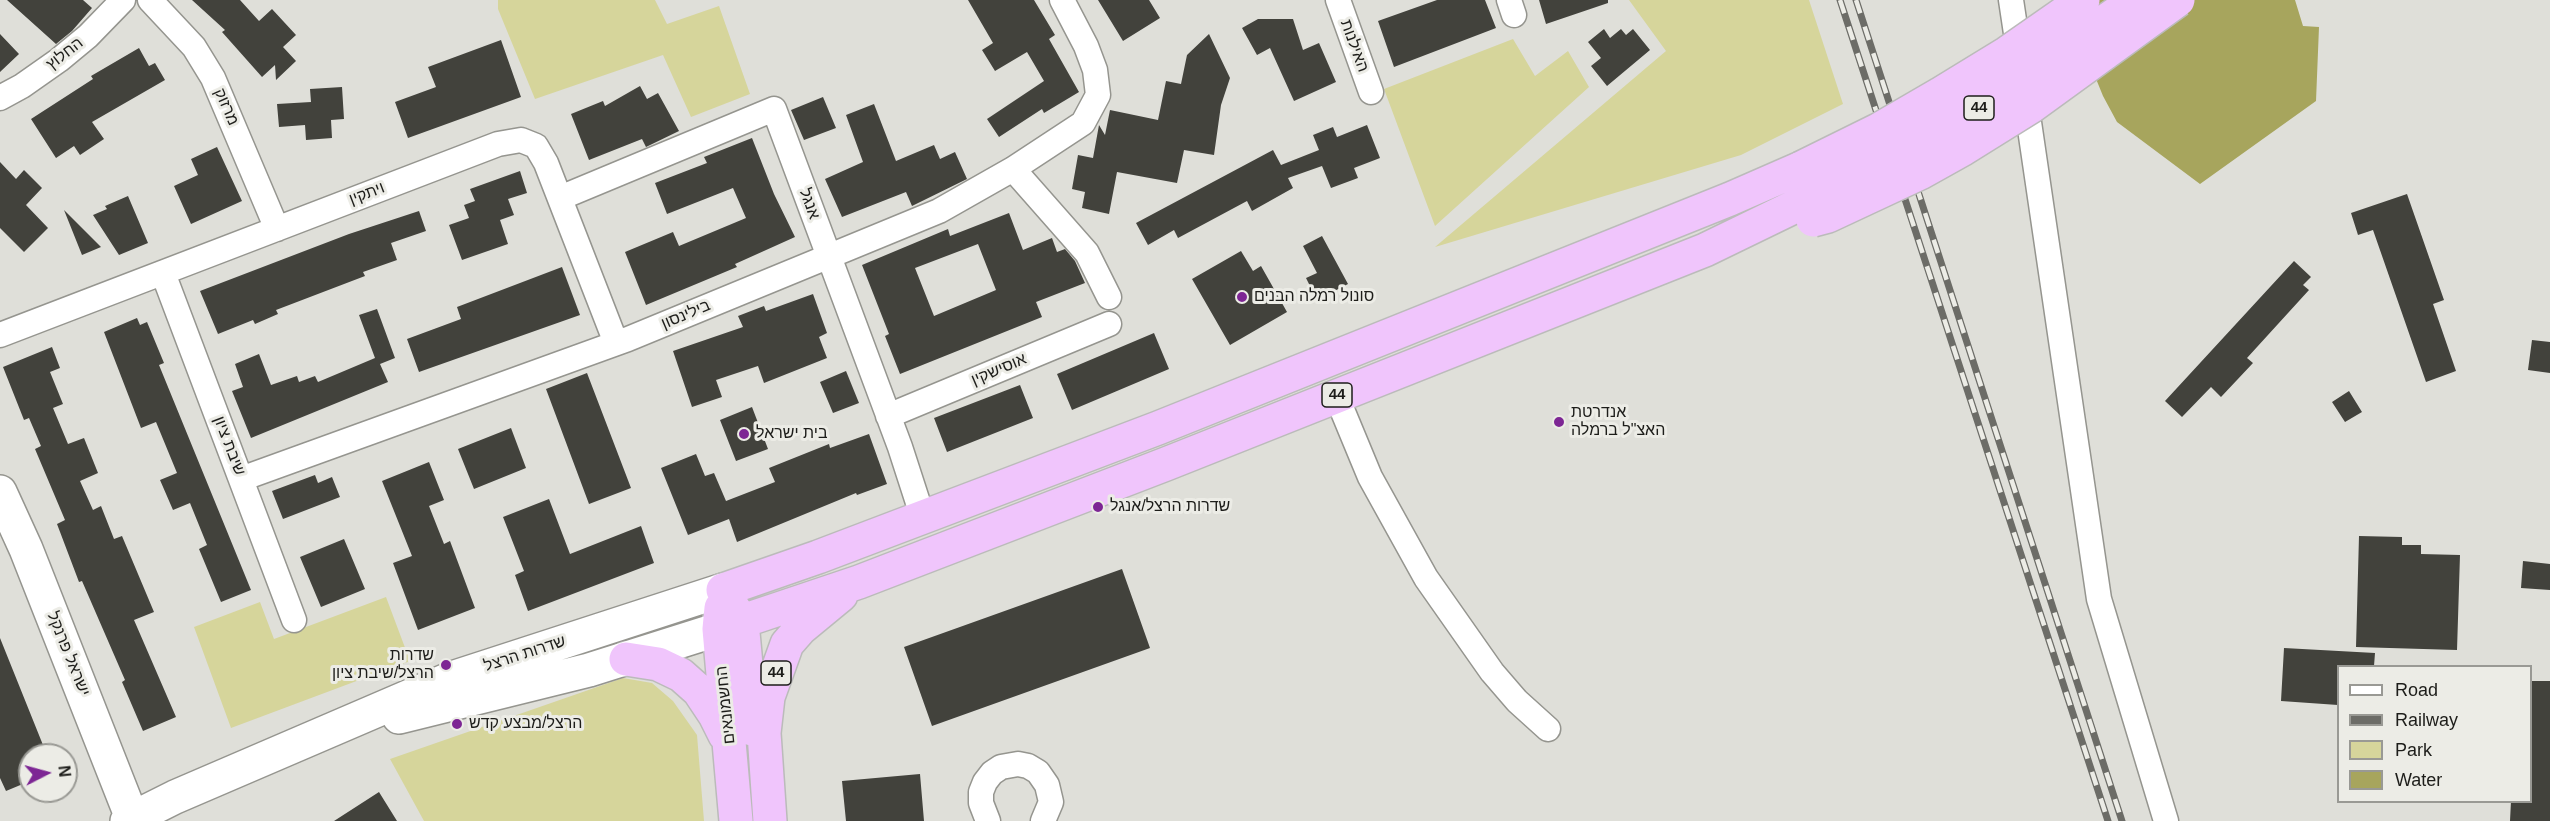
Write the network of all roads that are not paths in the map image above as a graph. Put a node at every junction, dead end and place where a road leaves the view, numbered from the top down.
1 (123, 0) edge
2 (150, 0) edge
3 (1062, 0) edge
4 (1338, 0) edge
5 (2011, 0) edge
6 (2083, 0) edge
7 (2136, 0) edge
8 (2178, 0) edge
9 (1371, 92) dead end
10 (0, 98) edge
11 (1013, 170) junction
12 (560, 198) junction
13 (1812, 210) junction
14 (277, 229) junction
15 (828, 256) junction
16 (163, 273) junction
17 (1109, 297) dead end
18 (1109, 324) dead end
19 (0, 335) edge
20 (616, 343) junction
21 (1336, 395) junction
22 (888, 416) junction
23 (241, 479) junction
24 (0, 492) edge
25 (923, 518) junction
26 (859, 582) junction
27 (723, 590) junction
28 (294, 620) dead end
29 (730, 625) junction
30 (626, 659) junction
31 (1548, 729) dead end
32 (333, 730) junction
33 (730, 748) junction
34 (769, 809) edge
35 (130, 820) edge
36 (736, 821) edge
37 (988, 821) edge
38 (1044, 821) edge
39 (2166, 821) edge

1 - 10 street, החלוץ
2 - 14 street, מרזוק
3 - 11 street, בילינסון
4 - 9 street, האילנות
5 - 39 street
6 - 25 highway, 44, bridge
7 - 13 highway, 44, bridge
8 - 13 highway, bridge
11 - 15 street, בילינסון
11 - 17 street
12 - 14 street, ויתקין
12 - 15 street, אנגל
12 - 20 street, ויתקין
13 - 21 highway, 44
14 - 16 street, ויתקין
15 - 20 street, בילינסון
15 - 22 street, אנגל
16 - 19 street, ויתקין
16 - 23 street, שיבת ציון
18 - 22 street, אוסישקין
20 - 23 street, בילינסון
21 - 26 highway, 44
21 - 31 street
22 - 25 street, אנגל
23 - 28 street, שיבת ציון
24 - 35 main road, ישראל פרנקל
25 - 27 highway, 44
26 - 29 highway, 44
26 - 34 highway, 44
27 - 29 highway, החשמונאים
27 - 32 main road, שדרות הרצל
29 - 30 main road, שדרות הרצל
29 - 33 highway, החשמונאים
29 - 34 highway
30 - 32 main road, שדרות הרצל
30 - 33 highway
32 - 35 main road, שדרות הרצל
33 - 36 highway, החשמונאים
37 - 38 street

